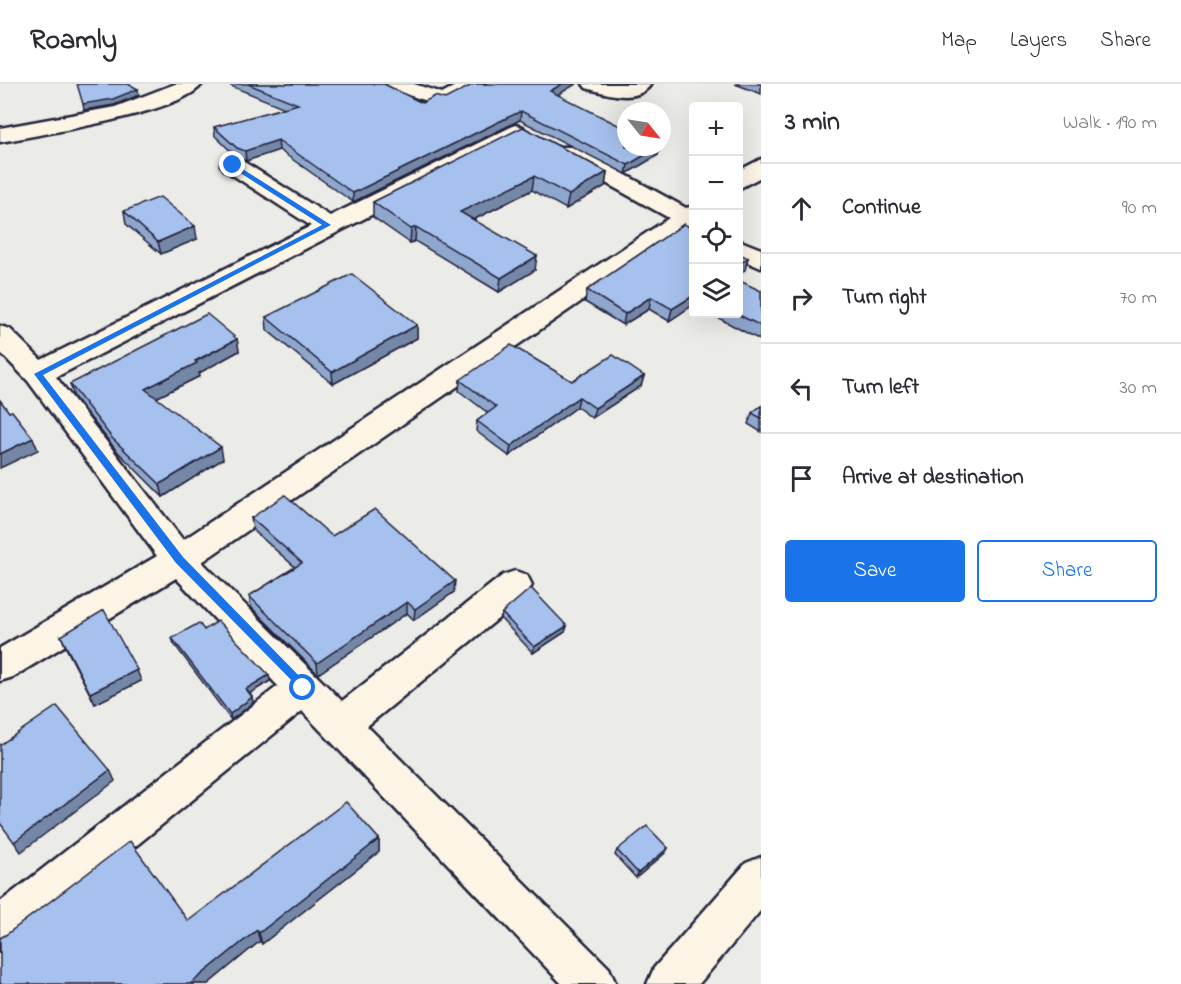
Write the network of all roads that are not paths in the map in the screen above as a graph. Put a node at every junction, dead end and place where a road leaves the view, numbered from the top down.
1 (192, 84) edge
2 (392, 84) edge
3 (475, 84) edge
4 (593, 84) edge
5 (641, 84) edge
6 (0, 135) edge
7 (233, 165) dead end
8 (761, 166) edge
9 (743, 179) edge
10 (689, 217) edge
11 (689, 219) edge
12 (327, 225) junction
13 (743, 250) edge
14 (761, 260) edge
15 (0, 335) edge
16 (38, 374) junction
17 (179, 560) junction
18 (516, 585) dead end
19 (0, 666) edge
20 (303, 688) junction
21 (340, 725) junction
22 (761, 878) edge
23 (0, 929) edge
24 (593, 984) edge
25 (670, 984) edge

1 - 6 street
2 - 3 street
4 - 5 street
7 - 12 street
8 - 9 street
10 - 12 street
11 - 17 street
12 - 16 street
13 - 14 street
15 - 16 street
16 - 17 street
17 - 19 street
17 - 20 street
18 - 21 street
20 - 21 street
20 - 23 street
21 - 24 street
22 - 25 street

